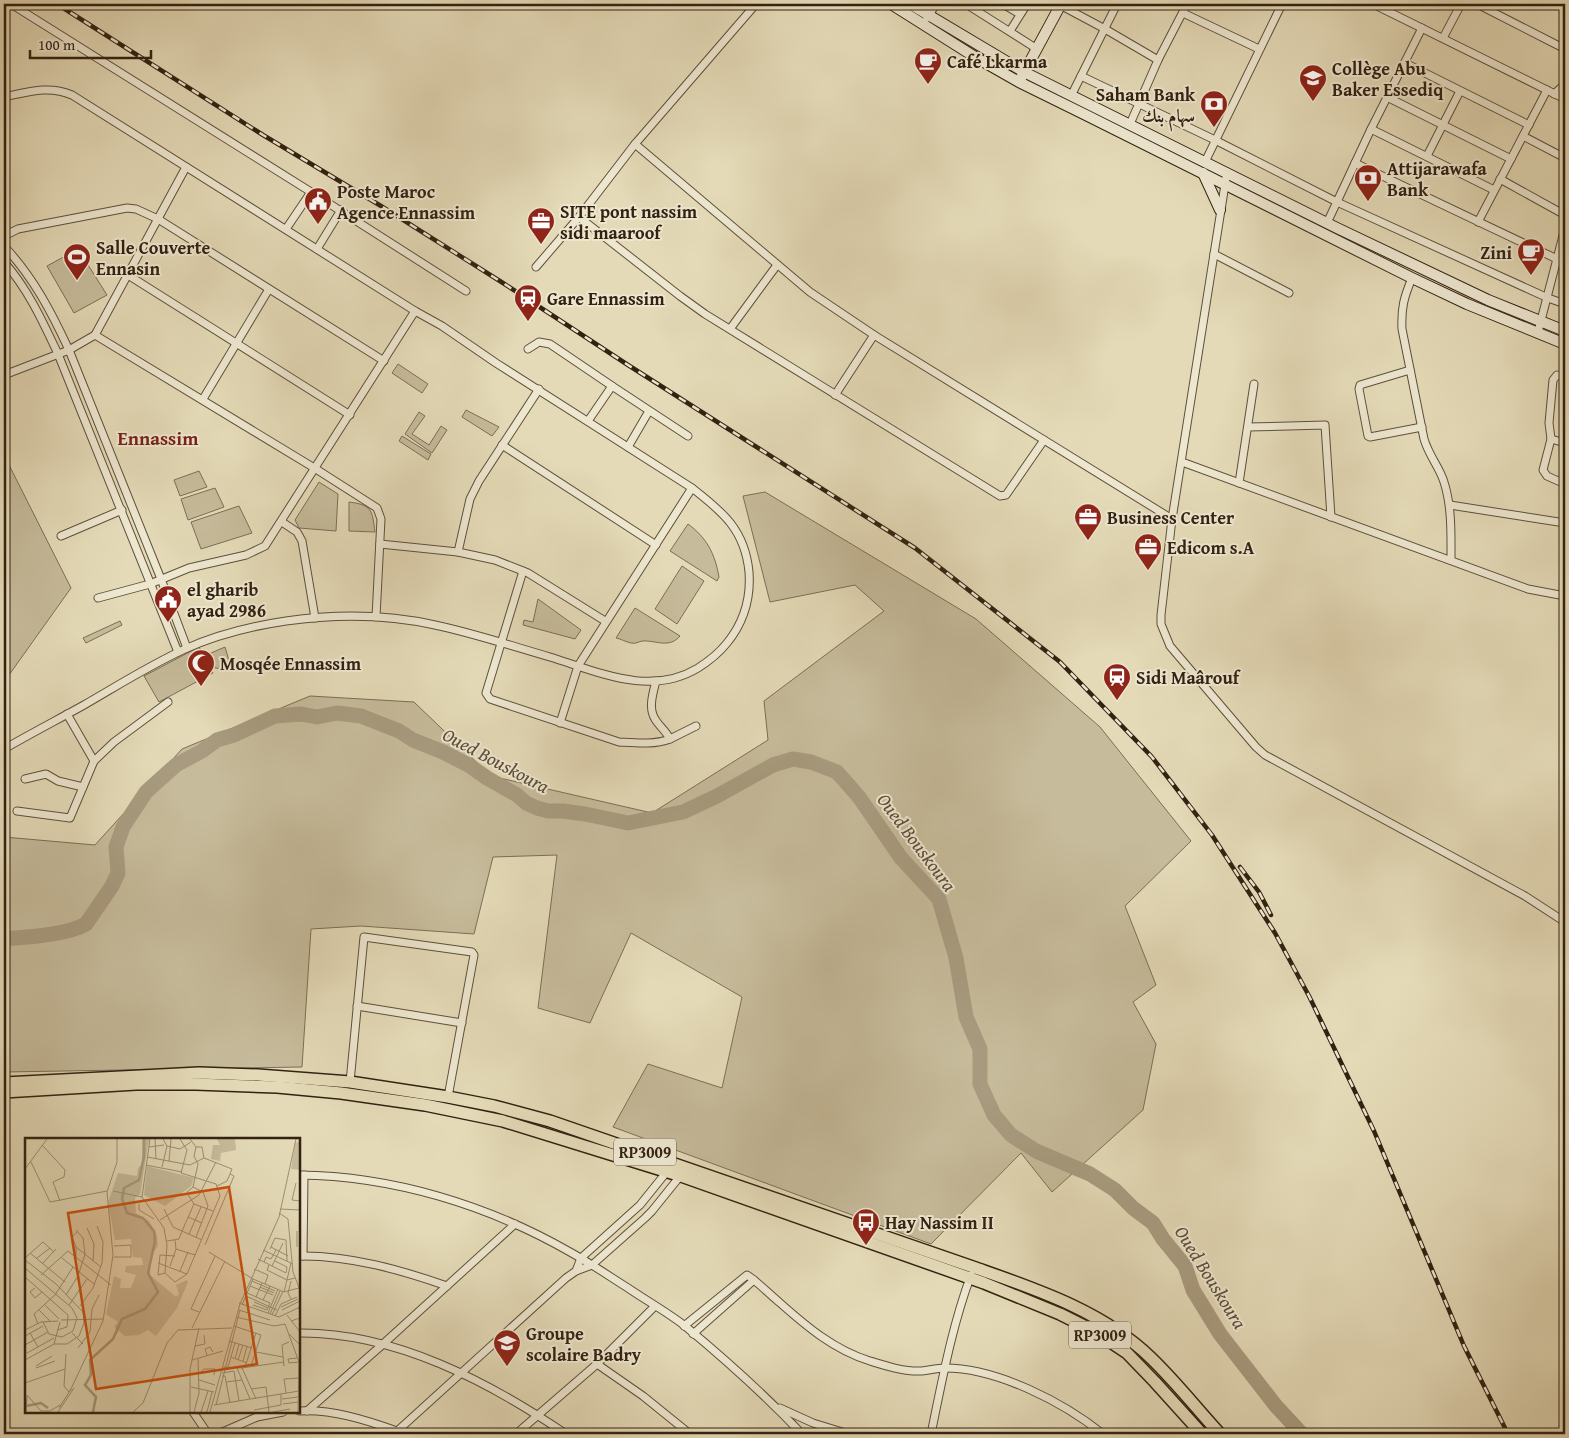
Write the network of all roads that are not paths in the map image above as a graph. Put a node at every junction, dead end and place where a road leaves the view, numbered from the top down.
1 (11, 4) edge
2 (756, 4) edge
3 (891, 4) edge
4 (910, 4) edge
5 (936, 4) edge
6 (968, 4) edge
7 (1003, 4) edge
8 (1026, 4) edge
9 (1117, 4) edge
10 (1282, 4) edge
11 (1373, 4) edge
12 (1461, 4) edge
13 (1476, 4) edge
14 (1060, 5) edge
15 (1184, 7) edge
16 (1020, 14) junction
17 (926, 20) junction
18 (1422, 28) junction
19 (1105, 29) junction
20 (1010, 31) junction
21 (1443, 38) junction
22 (1037, 49) junction
23 (1259, 49) junction
24 (1565, 49) edge
25 (1158, 60) junction
26 (1405, 63) junction
27 (1081, 76) junction
28 (1022, 77) junction
29 (1565, 84) edge
30 (1460, 90) junction
31 (1547, 90) junction
32 (1554, 94) junction
33 (1071, 96) junction
34 (4, 97) edge
35 (1387, 97) junction
36 (1565, 99) edge
37 (1138, 104) junction
38 (1130, 124) junction
39 (1443, 125) junction
40 (1529, 125) junction
41 (1372, 129) junction
42 (1523, 136) junction
43 (1215, 140) junction
44 (635, 144) junction
45 (1427, 156) junction
46 (1565, 158) edge
47 (1511, 159) junction
48 (1204, 162) junction
49 (1355, 163) junction
50 (186, 167) junction
51 (1227, 172) junction
52 (1203, 173) junction
53 (1500, 179) junction
54 (1225, 184) junction
55 (1494, 190) junction
56 (311, 192) junction
57 (1337, 202) junction
58 (341, 210) junction
59 (1220, 210) junction
60 (1565, 215) edge
61 (579, 217) junction
62 (158, 219) junction
63 (1478, 222) junction
64 (1327, 223) junction
65 (1565, 228) edge
66 (286, 229) junction
67 (4, 236) edge
68 (4, 246) edge
69 (317, 249) junction
70 (1214, 254) junction
71 (1557, 258) junction
72 (4, 262) edge
73 (778, 265) junction
74 (536, 267) dead end
75 (128, 275) junction
76 (1412, 278) junction
77 (269, 289) junction
78 (466, 291) dead end
79 (1289, 293) dead end
80 (1548, 298) junction
81 (1565, 304) edge
82 (415, 311) junction
83 (1542, 322) junction
84 (730, 329) junction
85 (1565, 331) edge
86 (1538, 332) junction
87 (95, 335) junction
88 (874, 335) junction
89 (236, 343) junction
90 (1565, 344) edge
91 (528, 349) dead end
92 (69, 350) junction
93 (58, 354) junction
94 (384, 361) junction
95 (1410, 370) junction
96 (4, 375) edge
97 (1565, 377) edge
98 (1254, 384) dead end
99 (612, 386) junction
100 (539, 389) junction
101 (835, 395) junction
102 (203, 400) junction
103 (649, 411) junction
104 (350, 414) junction
105 (588, 421) junction
106 (1248, 427) junction
107 (1422, 427) junction
108 (688, 436) dead end
109 (1551, 439) junction
110 (1044, 440) junction
111 (1565, 443) edge
112 (502, 446) junction
113 (628, 447) junction
114 (1182, 462) junction
115 (316, 469) junction
116 (1239, 483) junction
117 (1565, 484) edge
118 (692, 488) junction
119 (1450, 505) junction
120 (122, 510) junction
121 (1332, 517) junction
122 (1172, 519) junction
123 (282, 522) junction
124 (1565, 523) edge
125 (61, 536) dead end
126 (380, 544) junction
127 (656, 545) junction
128 (458, 552) junction
129 (1452, 560) junction
130 (524, 571) junction
131 (161, 579) junction
132 (150, 584) junction
133 (1565, 596) edge
134 (98, 598) dead end
135 (376, 617) junction
136 (315, 618) junction
137 (605, 621) junction
138 (502, 643) junction
139 (187, 648) junction
140 (178, 652) junction
141 (578, 666) junction
142 (656, 682) junction
143 (168, 702) dead end
144 (67, 714) junction
145 (560, 723) junction
146 (696, 726) dead end
147 (670, 739) junction
148 (4, 749) edge
149 (94, 761) junction
150 (25, 779) dead end
151 (83, 787) junction
152 (17, 811) dead end
153 (1565, 922) edge
154 (357, 1006) junction
155 (462, 1022) junction
156 (350, 1082) junction
157 (4, 1083) edge
158 (4, 1092) edge
159 (448, 1097) junction
160 (670, 1167) junction
161 (683, 1171) junction
162 (301, 1175) edge
163 (515, 1224) junction
164 (301, 1256) edge
165 (581, 1258) junction
166 (592, 1265) junction
167 (974, 1267) junction
168 (576, 1271) junction
169 (969, 1278) junction
170 (754, 1280) junction
171 (447, 1286) junction
172 (656, 1306) junction
173 (684, 1326) junction
174 (300, 1333) edge
175 (693, 1334) junction
176 (382, 1345) junction
177 (597, 1364) junction
178 (944, 1368) junction
179 (462, 1372) junction
180 (775, 1406) junction
181 (307, 1410) junction
182 (300, 1411) edge
183 (194, 1413) edge
184 (278, 1413) edge
185 (538, 1416) junction
186 (395, 1433) edge
187 (208, 1434) edge
188 (218, 1434) edge
189 (516, 1434) edge
190 (566, 1434) edge
191 (690, 1434) edge
192 (802, 1434) edge
193 (849, 1434) edge
194 (931, 1434) edge
195 (1103, 1434) edge
196 (1202, 1434) edge
197 (1220, 1434) edge

1 - 56 street
2 - 44 street
3 - 17 street
4 - 17 street
5 - 17 street
6 - 20 street
7 - 16 street
8 - 16 street
9 - 19 street
10 - 23 street
11 - 18 street
12 - 21 street
13 - 24 street
14 - 19 street
14 - 22 street
15 - 23 street
15 - 25 street
16 - 20 street
17 - 28 street
18 - 21 street
18 - 26 street
19 - 25 street
19 - 27 street
20 - 22 street
21 - 31 street
22 - 28 street
23 - 43 street
25 - 37 street
26 - 30 street
26 - 35 street
27 - 33 street
27 - 37 street
28 - 33 street
28 - 52 street
29 - 32 street
30 - 39 street
30 - 40 street
31 - 32 street
31 - 40 street
32 - 36 street
33 - 38 street
34 - 50 street
35 - 39 street
35 - 41 street
37 - 38 street
37 - 43 street
38 - 48 street
39 - 45 street
39 - 47 street
40 - 42 street
41 - 45 street
41 - 49 street
42 - 46 street
42 - 47 street
43 - 48 street
43 - 57 street
44 - 61 street
44 - 73 street
45 - 55 street
47 - 53 street
48 - 51 street
49 - 57 street
49 - 63 street
50 - 62 street
50 - 66 street
51 - 54 street
51 - 64 street
52 - 54 street
52 - 59 street
53 - 55 street
53 - 60 street
54 - 59 street
54 - 76 street
55 - 63 street
56 - 58 street
56 - 66 street
57 - 64 street
57 - 80 street
58 - 69 street
58 - 78 street
59 - 70 street
61 - 74 street
61 - 84 street
62 - 67 street
62 - 75 street
62 - 77 street
63 - 71 street
64 - 83 street
65 - 71 street
66 - 69 street
68 - 92 street
69 - 82 street
70 - 79 street
70 - 114 street
71 - 80 street
72 - 93 street
73 - 84 street
73 - 88 street
75 - 87 street
75 - 89 street
76 - 86 street
76 - 95 street
77 - 89 street
77 - 94 street
80 - 81 street
80 - 83 street
82 - 94 street
82 - 100 street
83 - 85 street
83 - 86 street
84 - 101 street
86 - 90 street
87 - 92 street
87 - 102 street
88 - 101 street
88 - 110 street
89 - 102 street
89 - 104 street
91 - 99 street
92 - 93 street
92 - 131 street
93 - 96 street
93 - 120 street
94 - 104 street
95 - 107 street
95 - 107 street
97 - 109 street
98 - 106 street
99 - 103 street
99 - 105 street
100 - 105 street
100 - 112 street
101 - 110 street
102 - 115 street
103 - 108 street
103 - 113 street
104 - 115 street
105 - 113 street
106 - 116 street
106 - 121 street
107 - 119 street
109 - 111 street
109 - 117 street
110 - 122 street
112 - 127 street
112 - 128 street
113 - 118 street
114 - 116 street
114 - 122 street
115 - 123 street
115 - 126 street
116 - 121 street
118 - 127 street
118 - 142 street
119 - 124 street
119 - 129 street
120 - 125 street
120 - 132 street
121 - 129 street
122 - 153 street
123 - 131 street
123 - 136 street
126 - 128 street
126 - 135 street
127 - 137 street
128 - 130 street
129 - 133 street
130 - 137 street
130 - 138 street
131 - 132 street
131 - 139 street
132 - 134 street
132 - 140 street
135 - 136 street
135 - 138 street
136 - 139 street
137 - 141 street
138 - 141 street
138 - 145 street
139 - 140 street
140 - 144 street
141 - 142 street
141 - 145 street
142 - 147 street
143 - 149 street
144 - 148 street
144 - 149 street
145 - 147 street
146 - 147 street
149 - 151 street
150 - 151 street
151 - 152 street
154 - 155 street
154 - 155 street
154 - 156 street
155 - 159 street
156 - 157 main road, RP3009
156 - 159 main road, RP3009
158 - 160 main road, RP3009
159 - 160 main road, RP3009
160 - 161 main road, RP3009
160 - 165 street
161 - 166 street
161 - 167 main road, RP3009
161 - 169 main road, RP3009
162 - 163 street
162 - 164 street
163 - 165 street
163 - 171 street
164 - 171 street
165 - 166 street
165 - 168 street
166 - 168 street
166 - 172 street
167 - 169 street
167 - 197 main road, RP3009
168 - 179 street
169 - 178 street
169 - 196 main road, RP3009
170 - 173 street
170 - 175 street
170 - 178 street
171 - 176 street
172 - 173 street
172 - 177 street
173 - 175 street
174 - 176 street
175 - 180 street
176 - 179 street
176 - 181 street
177 - 185 street
177 - 191 street
178 - 194 street
178 - 195 street
179 - 185 street
179 - 186 street
180 - 192 street
180 - 193 street
181 - 182 street
181 - 186 street
183 - 187 street
184 - 188 street
185 - 189 street
185 - 190 street

